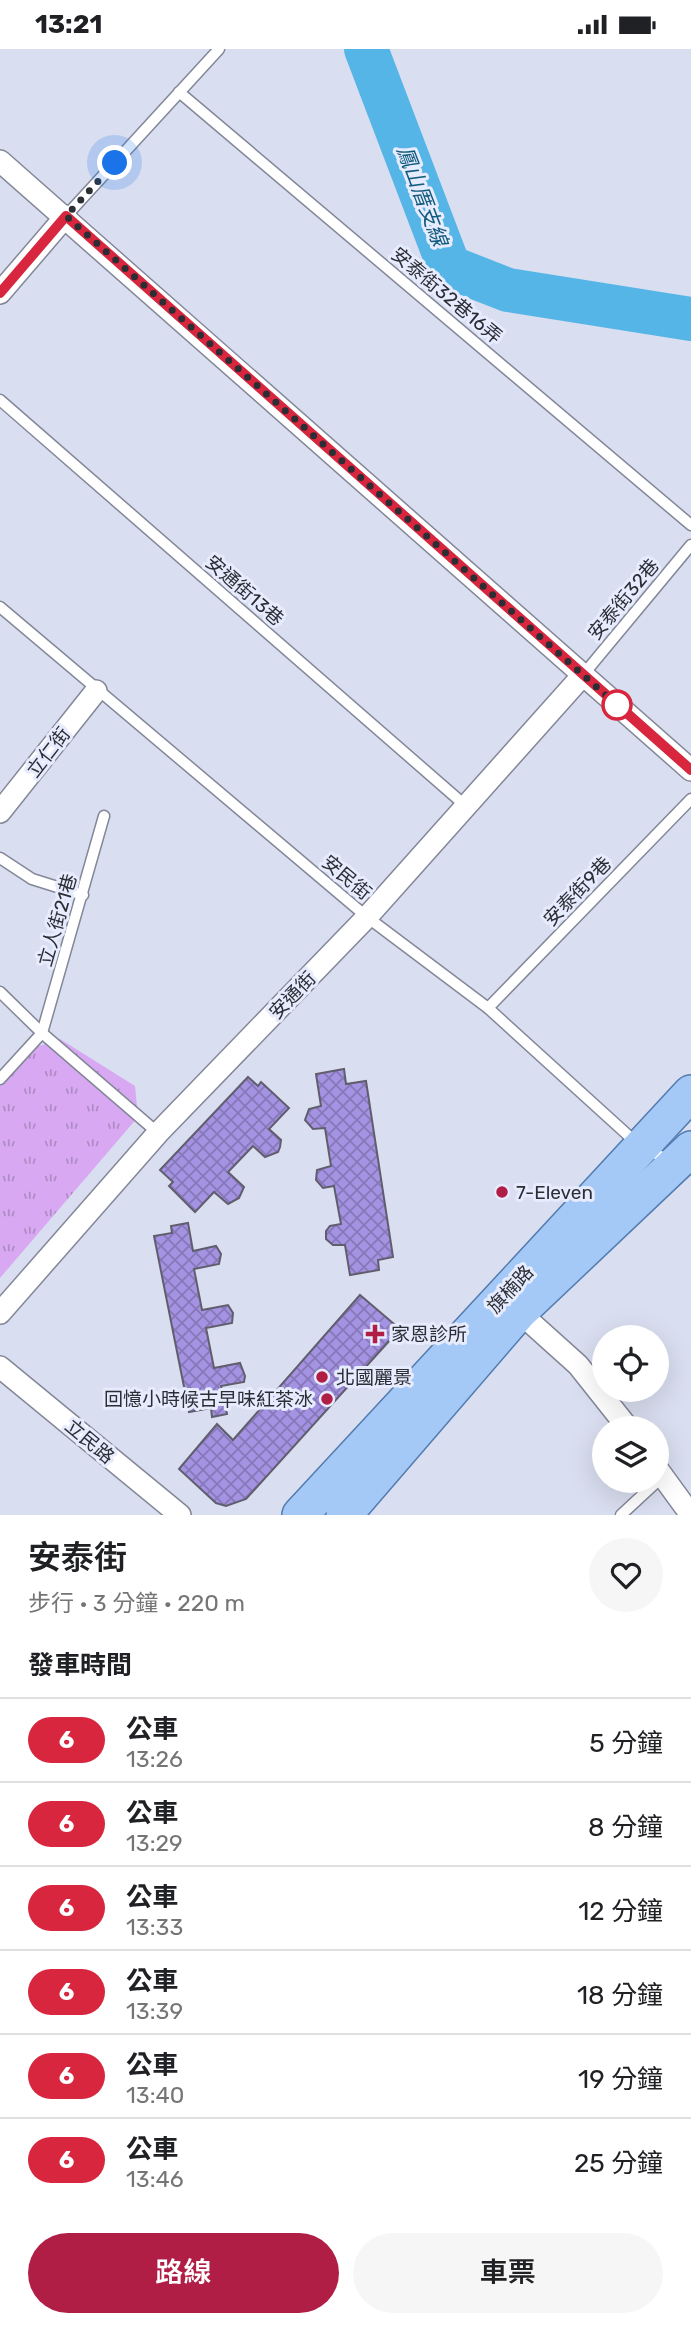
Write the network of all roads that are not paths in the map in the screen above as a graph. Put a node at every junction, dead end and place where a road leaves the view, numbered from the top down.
1 (219, 49) edge
2 (179, 92) junction
3 (0, 161) edge
4 (66, 216) junction
5 (0, 293) edge
6 (0, 401) edge
7 (691, 526) edge
8 (691, 545) edge
9 (0, 607) edge
10 (583, 675) junction
11 (96, 691) junction
12 (691, 770) edge
13 (691, 799) edge
14 (467, 807) junction
15 (0, 812) edge
16 (104, 816) dead end
17 (0, 858) edge
18 (83, 894) junction
19 (368, 917) junction
20 (0, 992) edge
21 (488, 1008) junction
22 (42, 1033) junction
23 (0, 1079) edge
24 (691, 1093) edge
25 (158, 1133) junction
26 (641, 1147) junction
27 (686, 1161) edge
28 (519, 1312) junction
29 (0, 1313) edge
30 (0, 1367) edge
31 (618, 1416) edge
32 (669, 1485) edge
33 (640, 1493) edge
34 (180, 1515) edge
35 (300, 1515) edge
36 (344, 1515) edge
37 (621, 1515) edge
38 (691, 1515) edge

1 - 2 lane
2 - 4 lane
2 - 7 lane, 安泰街32巷16弄
3 - 4 street
4 - 5 street
4 - 10 street
6 - 14 lane, 安通街13巷
8 - 10 lane, 安泰街32巷
9 - 11 lane, 安民街
10 - 12 street
10 - 14 street, 安通街
11 - 15 street, 立仁街
11 - 19 lane, 安民街
13 - 21 lane, 安泰街9巷
14 - 19 street, 安通街
16 - 18 lane, 立人街21巷
17 - 18 lane
18 - 22 lane, 立人街21巷
19 - 21 lane, 安民街
19 - 25 street, 安通街
20 - 22 lane
21 - 26 lane, 安民街
22 - 23 lane
22 - 25 lane
24 - 26 main road, 旗楠路
25 - 29 street, 安通街
26 - 27 lane, 安民街
26 - 35 main road, 旗楠路
27 - 28 main road, 旗楠路
28 - 31 street
28 - 36 main road, 旗楠路
30 - 34 street, 立民路
32 - 38 street
33 - 37 lane

